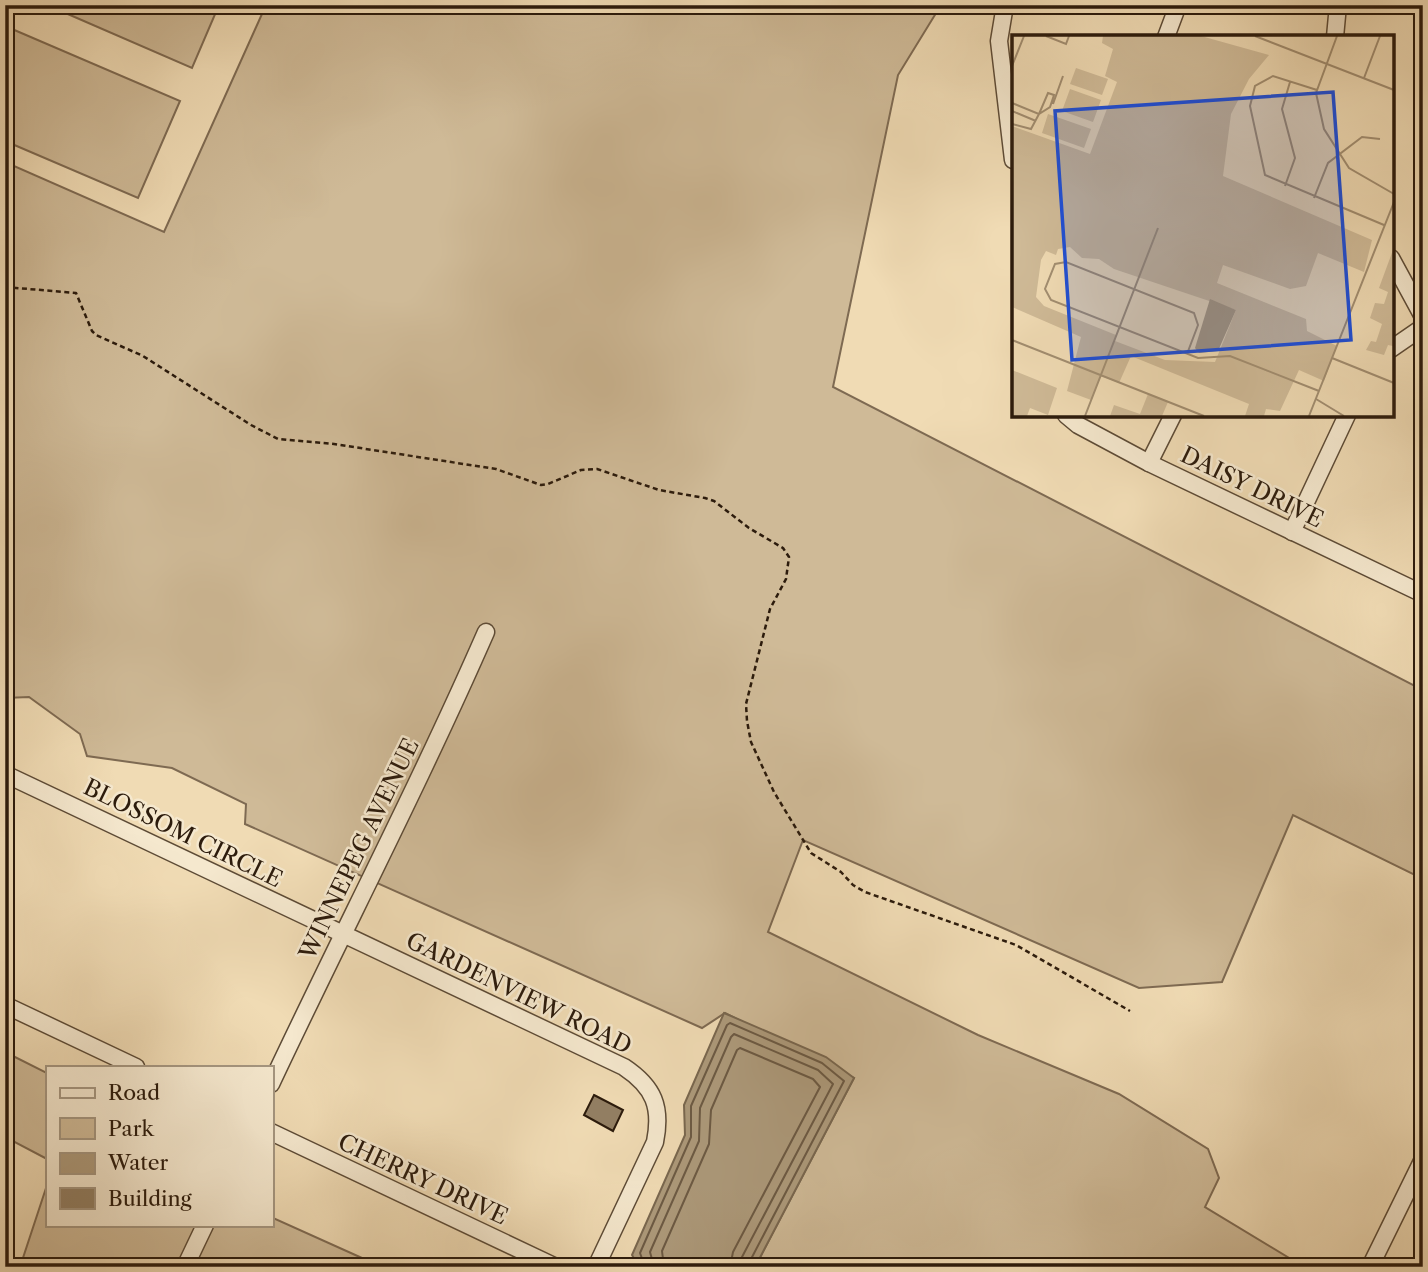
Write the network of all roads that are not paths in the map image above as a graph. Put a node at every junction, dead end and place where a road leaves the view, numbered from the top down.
1 (1005, 5) edge
2 (1178, 5) edge
3 (1338, 5) edge
4 (1167, 35) edge
5 (1335, 35) edge
6 (1012, 152) edge
7 (1393, 262) edge
8 (1423, 317) edge
9 (1423, 327) edge
10 (1393, 348) edge
11 (1067, 416) edge
12 (1172, 416) edge
13 (1347, 416) edge
14 (1149, 463) junction
15 (1292, 532) junction
16 (1423, 594) edge
17 (485, 632) dead end
18 (5, 774) edge
19 (342, 934) junction
20 (5, 1005) edge
21 (134, 1066) edge
22 (273, 1080) edge
23 (273, 1133) edge
24 (1423, 1159) edge
25 (205, 1226) edge
26 (185, 1267) edge
27 (556, 1267) edge
28 (596, 1267) edge
29 (1370, 1267) edge

1 - 6 street
2 - 4 street
3 - 5 street
7 - 8 street
9 - 10 street
11 - 14 street, DAISY DRIVE
12 - 14 street
13 - 15 street
14 - 15 street, DAISY DRIVE
15 - 16 street, DAISY DRIVE
17 - 19 street, WINNEPEG AVENUE
18 - 19 street, BLOSSOM CIRCLE
19 - 22 street, WINNEPEG AVENUE
19 - 28 street, GARDENVIEW ROAD
20 - 21 street
23 - 27 street, CHERRY DRIVE
24 - 29 street
25 - 26 street

